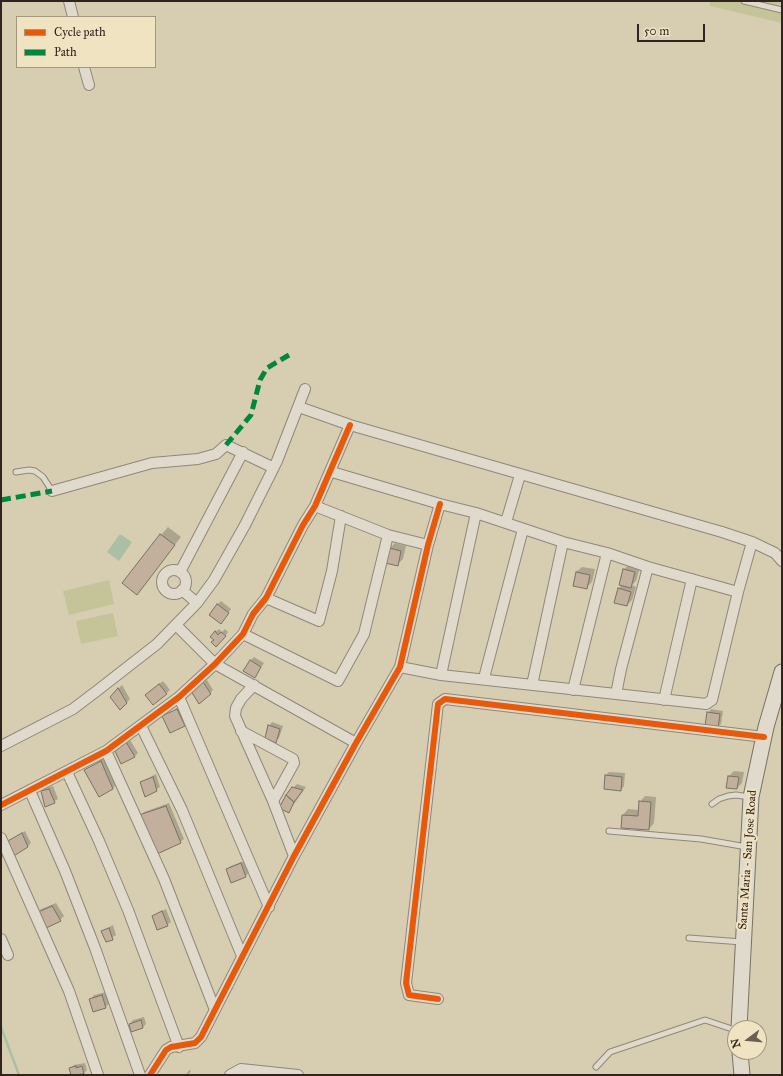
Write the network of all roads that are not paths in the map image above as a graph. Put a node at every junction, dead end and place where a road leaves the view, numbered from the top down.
1 (69, 1) edge
2 (744, 1) edge
3 (782, 10) edge
4 (73, 16) edge
5 (84, 68) edge
6 (89, 85) dead end
7 (305, 389) dead end
8 (299, 407) junction
9 (350, 425) junction
10 (243, 452) junction
11 (272, 467) junction
12 (16, 472) dead end
13 (332, 472) junction
14 (520, 475) junction
15 (52, 491) joint
16 (440, 504) junction
17 (315, 506) junction
18 (476, 513) junction
19 (341, 516) junction
20 (506, 522) junction
21 (523, 529) junction
22 (388, 535) junction
23 (563, 542) junction
24 (752, 542) junction
25 (428, 545) junction
26 (778, 551) edge
27 (607, 553) junction
28 (782, 560) edge
29 (648, 567) junction
30 (180, 572) junction
31 (692, 579) junction
32 (182, 590) junction
33 (738, 592) junction
34 (266, 598) junction
35 (197, 603) junction
36 (176, 625) junction
37 (243, 634) junction
38 (215, 664) junction
39 (400, 667) junction
40 (782, 672) edge
41 (441, 675) junction
42 (484, 678) junction
43 (254, 685) junction
44 (532, 685) junction
45 (573, 690) junction
46 (616, 694) junction
47 (179, 697) junction
48 (664, 700) junction
49 (141, 726) junction
50 (241, 731) junction
51 (764, 737) junction
52 (356, 743) junction
53 (1, 746) edge
54 (106, 751) junction
55 (67, 772) junction
56 (30, 791) junction
57 (751, 797) junction
58 (273, 801) junction
59 (712, 804) dead end
60 (1, 805) edge
61 (609, 831) dead end
62 (1, 838) edge
63 (748, 847) junction
64 (294, 856) junction
65 (269, 907) junction
66 (689, 938) dead end
67 (1, 939) edge
68 (743, 942) junction
69 (8, 955) dead end
70 (242, 956) junction
71 (438, 999) dead end
72 (215, 1010) junction
73 (739, 1020) edge
74 (727, 1027) edge
75 (178, 1047) junction
76 (741, 1060) edge
77 (596, 1067) dead end
78 (98, 1075) edge
79 (140, 1075) edge
80 (150, 1075) edge
81 (230, 1075) edge
82 (298, 1075) edge
83 (742, 1075) edge

1 - 4 street
2 - 3 lane
5 - 6 street
7 - 8 street
8 - 9 street
8 - 11 street
9 - 13 street
9 - 14 street
10 - 11 street
10 - 15 street
10 - 30 street
11 - 35 street
12 - 15 lane
13 - 16 street
13 - 17 street
14 - 20 street
14 - 24 street
16 - 18 street
16 - 25 street
17 - 19 street
17 - 34 street
18 - 20 street
18 - 41 street
19 - 22 street
19 - 34 street
20 - 21 street
21 - 23 street
21 - 42 street
22 - 25 street
22 - 37 street
23 - 27 street
23 - 44 street
24 - 26 street
24 - 33 street
25 - 39 street
26 - 28 street
27 - 29 street
27 - 45 street
29 - 31 street
29 - 46 street
30 - 32 street
30 - 32 street
31 - 33 street
31 - 48 street
32 - 35 street
33 - 48 street
34 - 37 street
35 - 36 street
36 - 38 street
36 - 53 street
37 - 38 street
38 - 43 street
38 - 47 street
39 - 41 street
39 - 52 street
40 - 51 main road, Santa Maria - San Jose Road
41 - 42 street
42 - 44 street
43 - 50 street
43 - 52 street
44 - 45 street
45 - 46 street
46 - 48 street
47 - 49 street
47 - 65 street
49 - 54 street
49 - 70 street
50 - 58 street
50 - 58 street
51 - 57 main road, Santa Maria - San Jose Road
51 - 71 street
52 - 64 street
54 - 55 street
54 - 72 street
55 - 56 street
55 - 75 street
56 - 60 street
56 - 79 street
57 - 59 lane
57 - 63 main road, Santa Maria - San Jose Road
58 - 64 street
61 - 63 lane
62 - 78 street
63 - 68 main road, Santa Maria - San Jose Road
64 - 65 street
65 - 70 street
66 - 68 lane
67 - 69 street
68 - 73 main road, Santa Maria - San Jose Road
70 - 72 street
72 - 75 street
74 - 77 lane
75 - 80 street
76 - 83 main road
81 - 82 street

